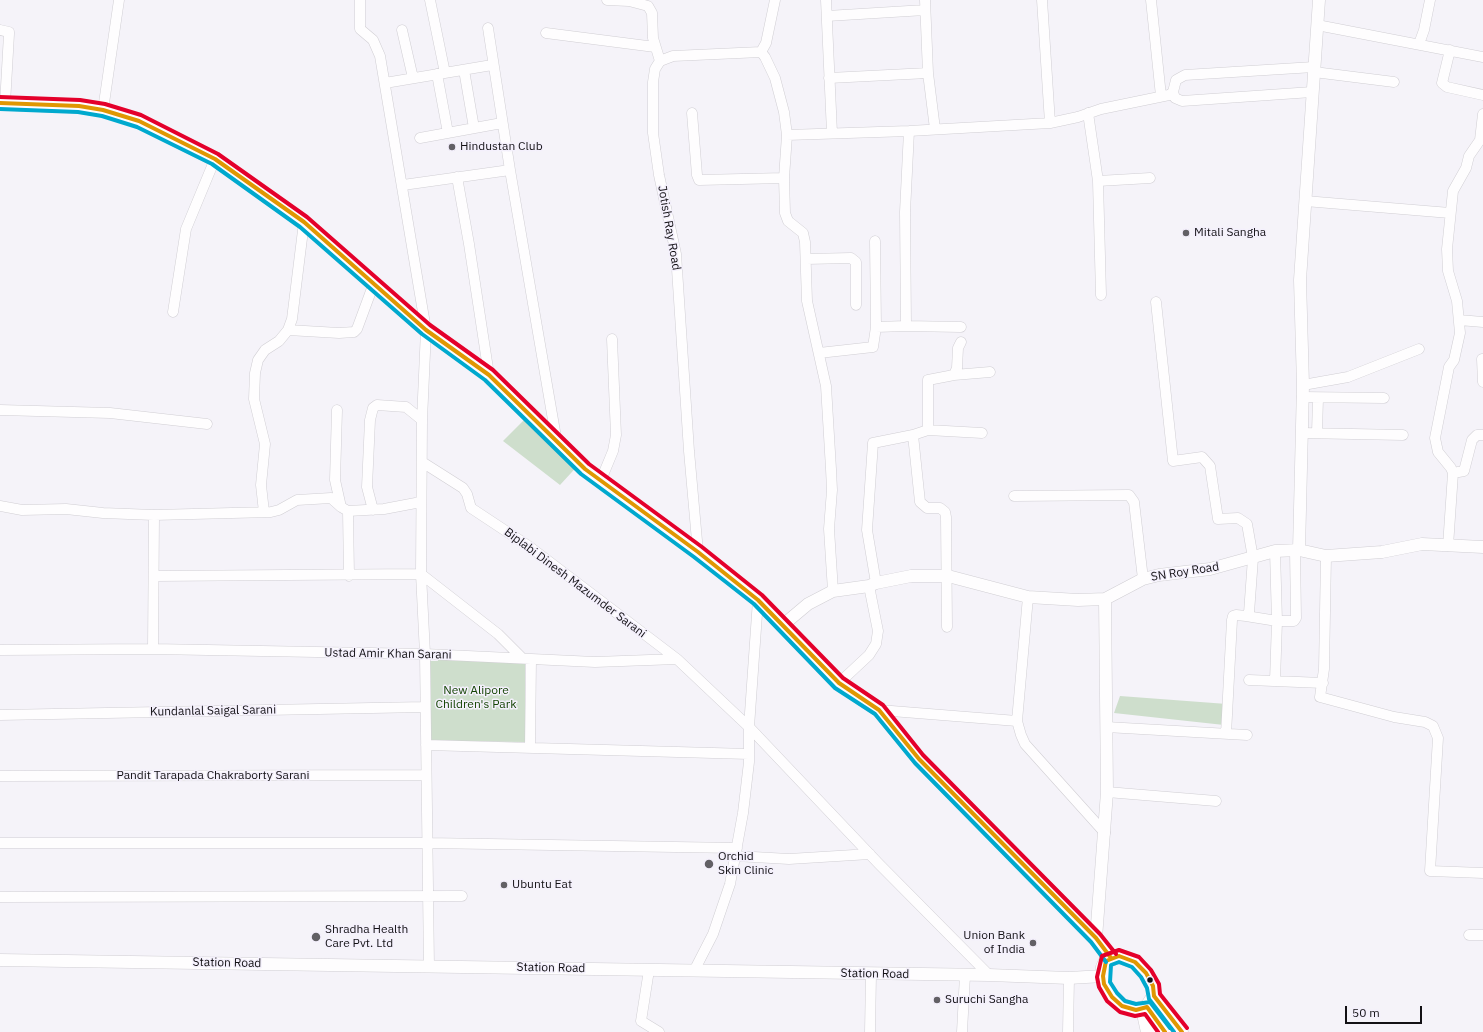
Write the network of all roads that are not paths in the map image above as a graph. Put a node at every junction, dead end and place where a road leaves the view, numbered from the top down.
1 (119, 0) edge
2 (360, 0) edge
3 (430, 0) edge
4 (607, 0) edge
5 (775, 0) edge
6 (826, 0) edge
7 (1042, 0) edge
8 (1151, 0) edge
9 (1319, 0) edge
10 (1430, 0) edge
11 (925, 5) edge
12 (827, 16) junction
13 (1317, 25) junction
14 (488, 28) dead end
15 (0, 30) edge
16 (402, 30) dead end
17 (546, 33) dead end
18 (1419, 44) junction
19 (655, 47) junction
20 (1450, 50) junction
21 (761, 52) junction
22 (1483, 57) edge
23 (660, 61) junction
24 (492, 65) junction
25 (1314, 69) junction
26 (464, 70) junction
27 (3, 73) edge
28 (441, 74) junction
29 (928, 74) junction
30 (413, 78) junction
31 (829, 78) junction
32 (1394, 82) dead end
33 (385, 83) junction
34 (1173, 92) junction
35 (1312, 92) junction
36 (1483, 95) edge
37 (1161, 96) junction
38 (2, 104) edge
39 (103, 110) junction
40 (692, 113) dead end
41 (1088, 113) junction
42 (1483, 114) edge
43 (502, 123) junction
44 (1050, 123) junction
45 (474, 128) junction
46 (935, 129) junction
47 (909, 131) junction
48 (448, 133) junction
49 (832, 133) junction
50 (786, 135) junction
51 (420, 138) dead end
52 (215, 159) junction
53 (510, 170) junction
54 (457, 177) junction
55 (784, 178) junction
56 (1150, 178) dead end
57 (1098, 181) junction
58 (403, 185) junction
59 (1305, 201) junction
60 (1450, 212) junction
61 (304, 222) junction
62 (875, 241) dead end
63 (806, 259) junction
64 (374, 284) junction
65 (1101, 294) dead end
66 (1156, 302) dead end
67 (856, 305) dead end
68 (173, 312) dead end
69 (1459, 320) junction
70 (1483, 322) edge
71 (906, 326) junction
72 (876, 327) junction
73 (961, 327) dead end
74 (288, 330) junction
75 (426, 330) junction
76 (612, 339) dead end
77 (961, 342) dead end
78 (1419, 350) dead end
79 (819, 352) junction
80 (1482, 359) dead end
81 (990, 372) dead end
82 (954, 375) junction
83 (489, 376) junction
84 (1483, 382) edge
85 (1302, 391) junction
86 (1318, 398) junction
87 (1384, 398) dead end
88 (0, 410) edge
89 (337, 410) dead end
90 (422, 420) junction
91 (207, 424) dead end
92 (928, 430) junction
93 (1317, 432) junction
94 (982, 433) dead end
95 (1302, 433) junction
96 (913, 435) junction
97 (1403, 435) dead end
98 (1483, 435) edge
99 (557, 443) junction
100 (422, 462) junction
101 (1453, 473) junction
102 (601, 480) junction
103 (1014, 496) dead end
104 (421, 502) junction
105 (0, 506) edge
106 (345, 509) junction
107 (373, 510) junction
108 (264, 512) junction
109 (154, 515) junction
110 (1448, 546) junction
111 (1483, 547) edge
112 (1297, 550) junction
113 (1275, 551) junction
114 (698, 552) junction
115 (1326, 556) junction
116 (1253, 558) junction
117 (421, 574) junction
118 (154, 576) junction
119 (349, 576) junction
120 (948, 576) junction
121 (1143, 579) junction
122 (873, 584) junction
123 (833, 591) junction
124 (1028, 597) junction
125 (1105, 599) junction
126 (758, 600) junction
127 (1246, 616) junction
128 (1277, 621) junction
129 (783, 625) junction
130 (947, 627) dead end
131 (153, 649) junction
132 (0, 650) edge
133 (425, 654) junction
134 (526, 659) junction
135 (677, 659) junction
136 (1249, 680) dead end
137 (1275, 681) junction
138 (839, 683) junction
139 (1323, 683) junction
140 (425, 707) junction
141 (879, 710) junction
142 (0, 715) edge
143 (1017, 721) junction
144 (749, 727) junction
145 (1106, 727) junction
146 (1226, 734) junction
147 (1247, 735) dead end
148 (426, 745) junction
149 (530, 747) junction
150 (749, 754) junction
151 (426, 775) junction
152 (0, 776) edge
153 (1107, 792) junction
154 (1216, 801) dead end
155 (1105, 833) junction
156 (427, 842) junction
157 (0, 843) edge
158 (737, 852) junction
159 (870, 854) junction
160 (1483, 874) edge
161 (428, 895) junction
162 (462, 896) dead end
163 (0, 897) edge
164 (1469, 935) dead end
165 (1483, 935) edge
166 (1096, 938) junction
167 (1111, 958) junction
168 (0, 960) edge
169 (429, 967) junction
170 (649, 970) junction
171 (694, 971) junction
172 (871, 974) junction
173 (965, 975) junction
174 (989, 976) junction
175 (1102, 976) junction
176 (1069, 978) junction
177 (1145, 1005) junction
178 (659, 1032) edge
179 (870, 1032) edge
180 (962, 1032) edge
181 (1068, 1032) edge
182 (1140, 1032) edge
183 (1148, 1032) edge
184 (1165, 1032) edge
185 (1182, 1032) edge

1 - 39 street
2 - 33 street
3 - 28 street
4 - 19 street
5 - 21 street
6 - 12 street
7 - 44 street
8 - 37 street
9 - 13 street
10 - 18 street
11 - 12 street
11 - 29 street
12 - 31 street
13 - 18 street
13 - 25 street
14 - 24 street
15 - 27 street
16 - 30 street
17 - 19 street
18 - 20 street
19 - 23 street
20 - 22 street
20 - 36 street
21 - 23 street
21 - 50 street
23 - 114 street, Jotish Ray Road
24 - 26 street
24 - 43 street
25 - 32 street
25 - 34 street
25 - 35 street
26 - 28 street
26 - 45 street
27 - 38 street
28 - 30 street
28 - 48 street
29 - 31 street
29 - 46 street
30 - 33 street
31 - 49 street
33 - 58 street
34 - 35 street
34 - 37 street
35 - 59 street
37 - 41 street
38 - 39 main road
39 - 52 main road
40 - 55 street
41 - 44 street
41 - 57 street
42 - 60 street
43 - 45 street
43 - 53 street
44 - 46 street
45 - 48 street
46 - 47 street
47 - 49 street
47 - 71 street
48 - 51 street
49 - 50 street
50 - 55 street
52 - 61 main road
52 - 68 street
53 - 54 street
53 - 99 street
54 - 58 street
54 - 83 street
55 - 63 street
56 - 57 street
57 - 65 street
58 - 75 street
59 - 60 street
59 - 85 street
60 - 69 street
61 - 64 main road
61 - 74 street
62 - 72 street
63 - 67 street
63 - 79 street
64 - 74 street
64 - 75 main road
66 - 116 street
69 - 70 street
69 - 101 street
71 - 72 street
71 - 73 street
72 - 79 street
74 - 108 street
75 - 83 main road
75 - 90 street
76 - 102 street
77 - 82 street
78 - 85 street
79 - 123 street
80 - 84 street
81 - 82 street
82 - 92 street
83 - 99 main road
85 - 86 street
85 - 95 street
86 - 87 street
86 - 93 street
88 - 91 street
89 - 106 street
90 - 100 street
90 - 107 street
92 - 94 street
92 - 96 street
93 - 95 street
93 - 97 street
95 - 112 street
96 - 120 street
96 - 122 street
98 - 101 street
99 - 102 main road
100 - 104 street
100 - 135 street, Biplabi Dinesh Mazumder Sarani
101 - 110 street
102 - 114 main road
103 - 121 street
104 - 107 street
104 - 117 street
105 - 109 street
106 - 107 street
106 - 108 street
106 - 119 street
108 - 109 street
109 - 118 street
110 - 111 street, SN Roy Road
110 - 115 street, SN Roy Road
112 - 113 street, SN Roy Road
112 - 115 street, SN Roy Road
112 - 128 street
113 - 116 street, SN Roy Road
113 - 128 street
114 - 126 main road
115 - 139 street
116 - 121 street, SN Roy Road
116 - 127 street
117 - 119 street
117 - 133 street
117 - 134 street
118 - 119 street
118 - 131 street
120 - 122 street, SN Roy Road
120 - 124 street, SN Roy Road
120 - 130 street
121 - 125 street, SN Roy Road
122 - 123 street, SN Roy Road
122 - 138 street
123 - 129 street, SN Roy Road
124 - 125 street, SN Roy Road
124 - 143 street
125 - 145 street
126 - 129 main road
126 - 144 street
127 - 128 street
127 - 146 street
128 - 137 street
129 - 138 main road
131 - 132 street, Ustad Amir Khan Sarani
131 - 133 street, Ustad Amir Khan Sarani
133 - 134 street, Ustad Amir Khan Sarani
133 - 140 street
134 - 135 street, Ustad Amir Khan Sarani
134 - 149 street
135 - 144 street
136 - 137 street
137 - 139 street
138 - 141 main road
139 - 160 street
140 - 142 street, Kundanlal Saigal Sarani
140 - 148 street
141 - 143 street
141 - 166 main road
143 - 155 street
144 - 150 street
144 - 159 street
145 - 146 street
145 - 153 street
146 - 147 street
148 - 149 street
148 - 151 street
149 - 150 street
150 - 158 street
151 - 152 street, Pandit Tarapada Chakraborty Sarani
151 - 156 street
153 - 154 street
153 - 155 street
155 - 166 street
156 - 157 street
156 - 158 street
156 - 161 street
158 - 159 street
158 - 171 street
159 - 174 street
161 - 162 street
161 - 163 street
161 - 169 street
164 - 165 street
166 - 167 main road
167 - 175 main road
167 - 177 main road
168 - 169 street, Station Road
169 - 170 street, Station Road
170 - 171 street, Station Road
170 - 178 street
171 - 172 street, Station Road
172 - 173 street, Station Road
172 - 179 street
173 - 174 street, Station Road
173 - 180 street
174 - 176 street, Station Road
175 - 176 street, Station Road
175 - 177 main road
176 - 181 street
177 - 182 main road
177 - 183 main road
177 - 184 street
177 - 185 street

